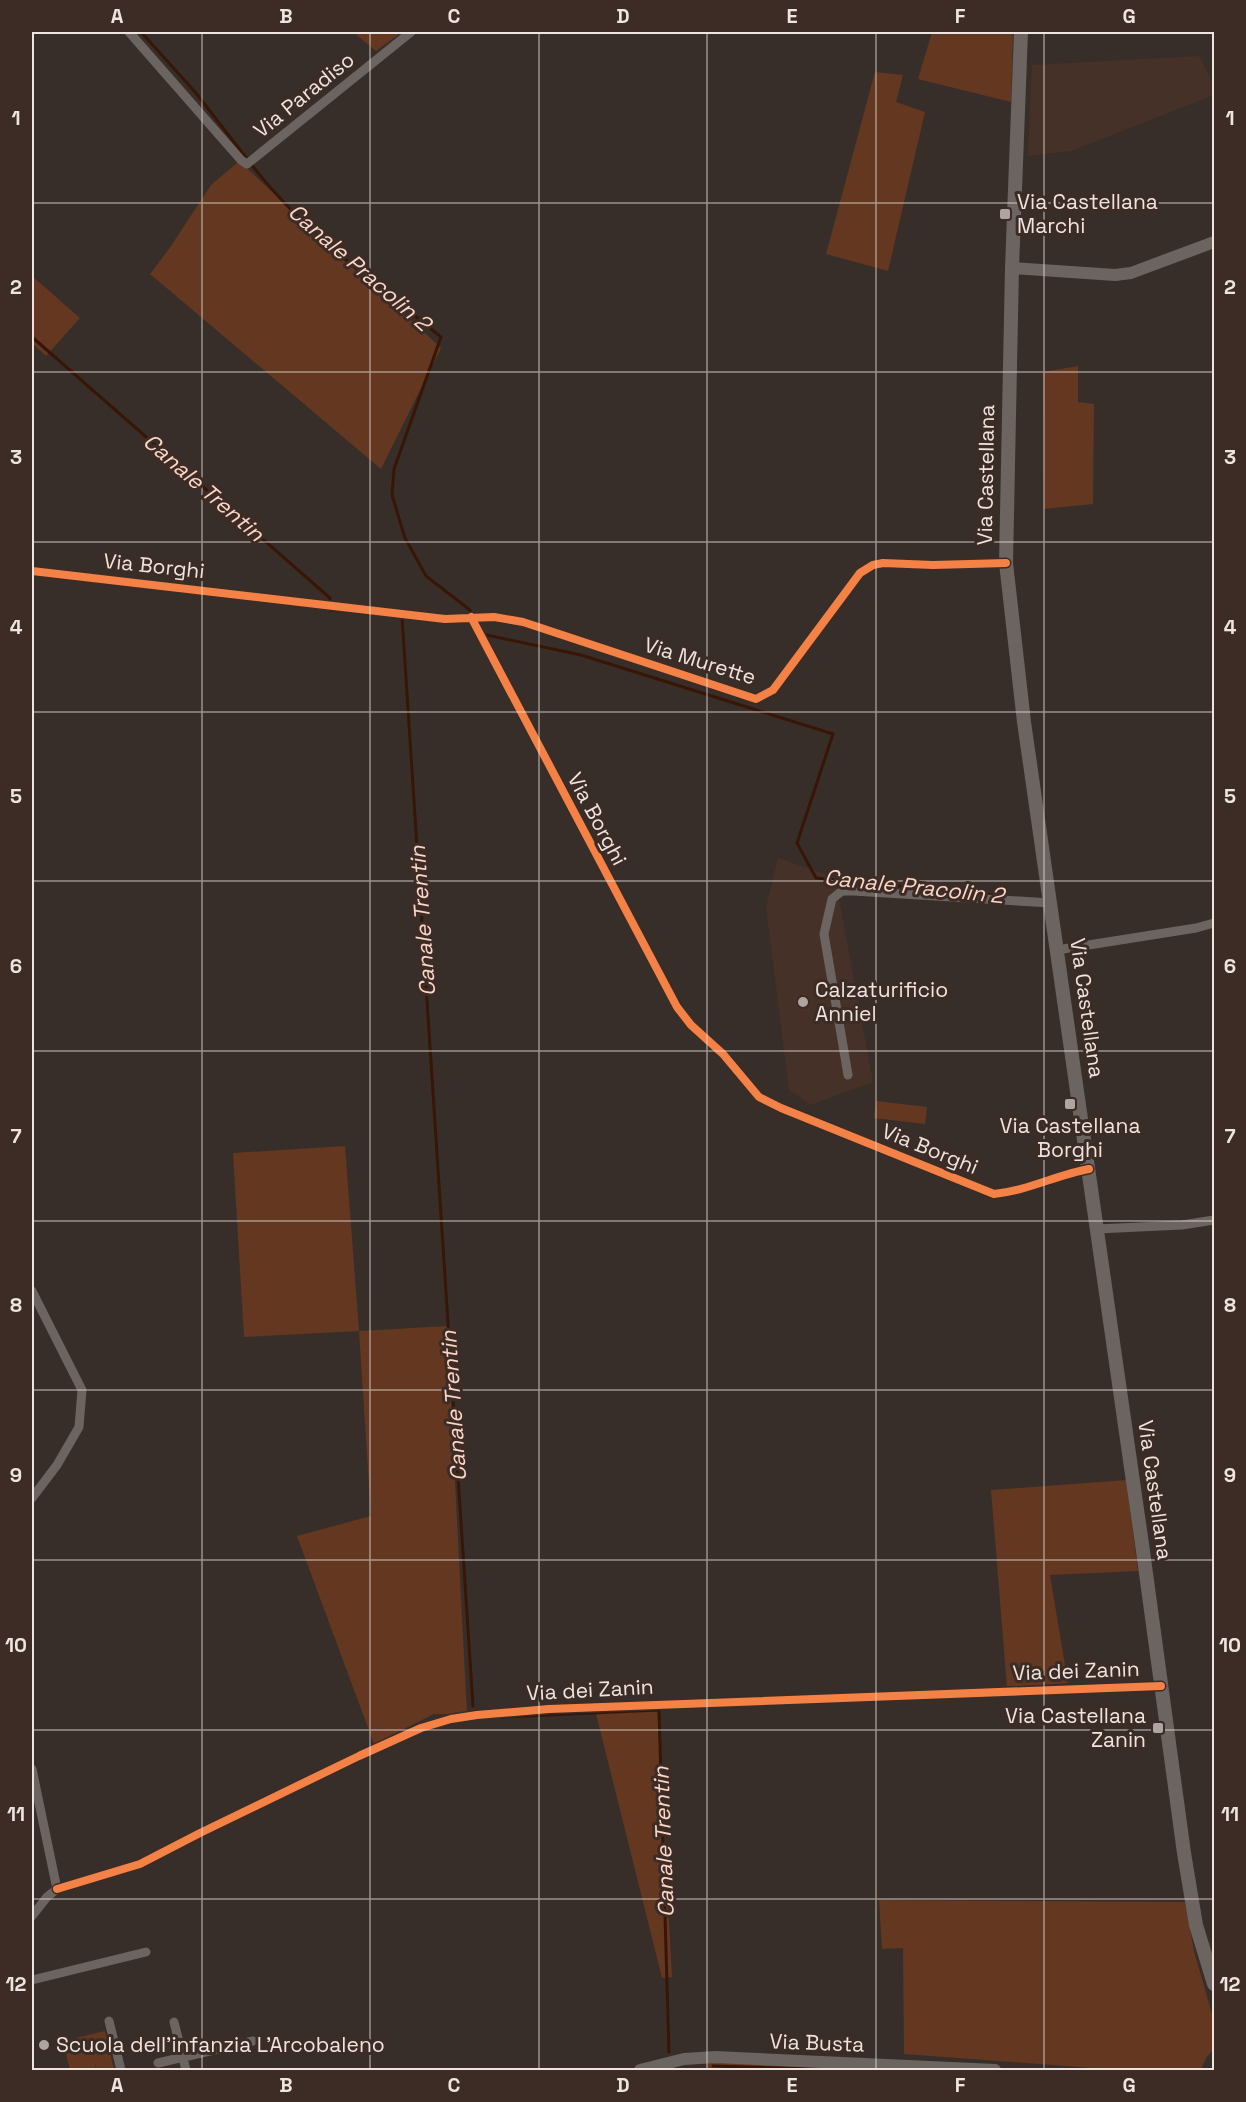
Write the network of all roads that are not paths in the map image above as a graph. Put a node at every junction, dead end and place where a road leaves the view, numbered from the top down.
1 (129, 32) edge
2 (411, 32) edge
3 (1021, 32) edge
4 (1215, 242) edge
5 (1012, 268) junction
6 (1006, 563) junction
7 (32, 571) edge
8 (471, 617) junction
9 (1051, 903) junction
10 (1215, 923) edge
11 (1057, 950) junction
12 (848, 1075) dead end
13 (1089, 1169) junction
14 (1215, 1220) edge
15 (1097, 1229) junction
16 (32, 1291) edge
17 (32, 1498) edge
18 (1161, 1686) junction
19 (32, 1769) edge
20 (57, 1889) junction
21 (32, 1916) edge
22 (146, 1952) dead end
23 (32, 1980) edge
24 (1215, 1984) edge
25 (109, 2021) dead end
26 (174, 2022) dead end
27 (253, 2041) dead end
28 (183, 2058) junction
29 (158, 2063) dead end
30 (121, 2070) edge
31 (186, 2070) edge
32 (640, 2070) edge
33 (995, 2070) edge

1 - 2 street, Via Paradiso
3 - 5 main road, Via Castellana
4 - 5 street
5 - 6 main road, Via Castellana
6 - 8 street, Via Murette
6 - 9 main road, Via Castellana
7 - 8 street, Via Borghi
8 - 13 street, Via Borghi
9 - 11 main road, Via Castellana
9 - 12 street
10 - 11 street
11 - 13 main road, Via Castellana
13 - 15 main road, Via Castellana
14 - 15 street
15 - 18 main road, Via Castellana
16 - 17 street
18 - 20 street, Via dei Zanin
18 - 24 main road, Via Castellana
19 - 20 street
20 - 21 street
22 - 23 street
25 - 30 street
26 - 28 street
27 - 28 street
28 - 29 street
28 - 31 street
32 - 33 street, Via Busta

